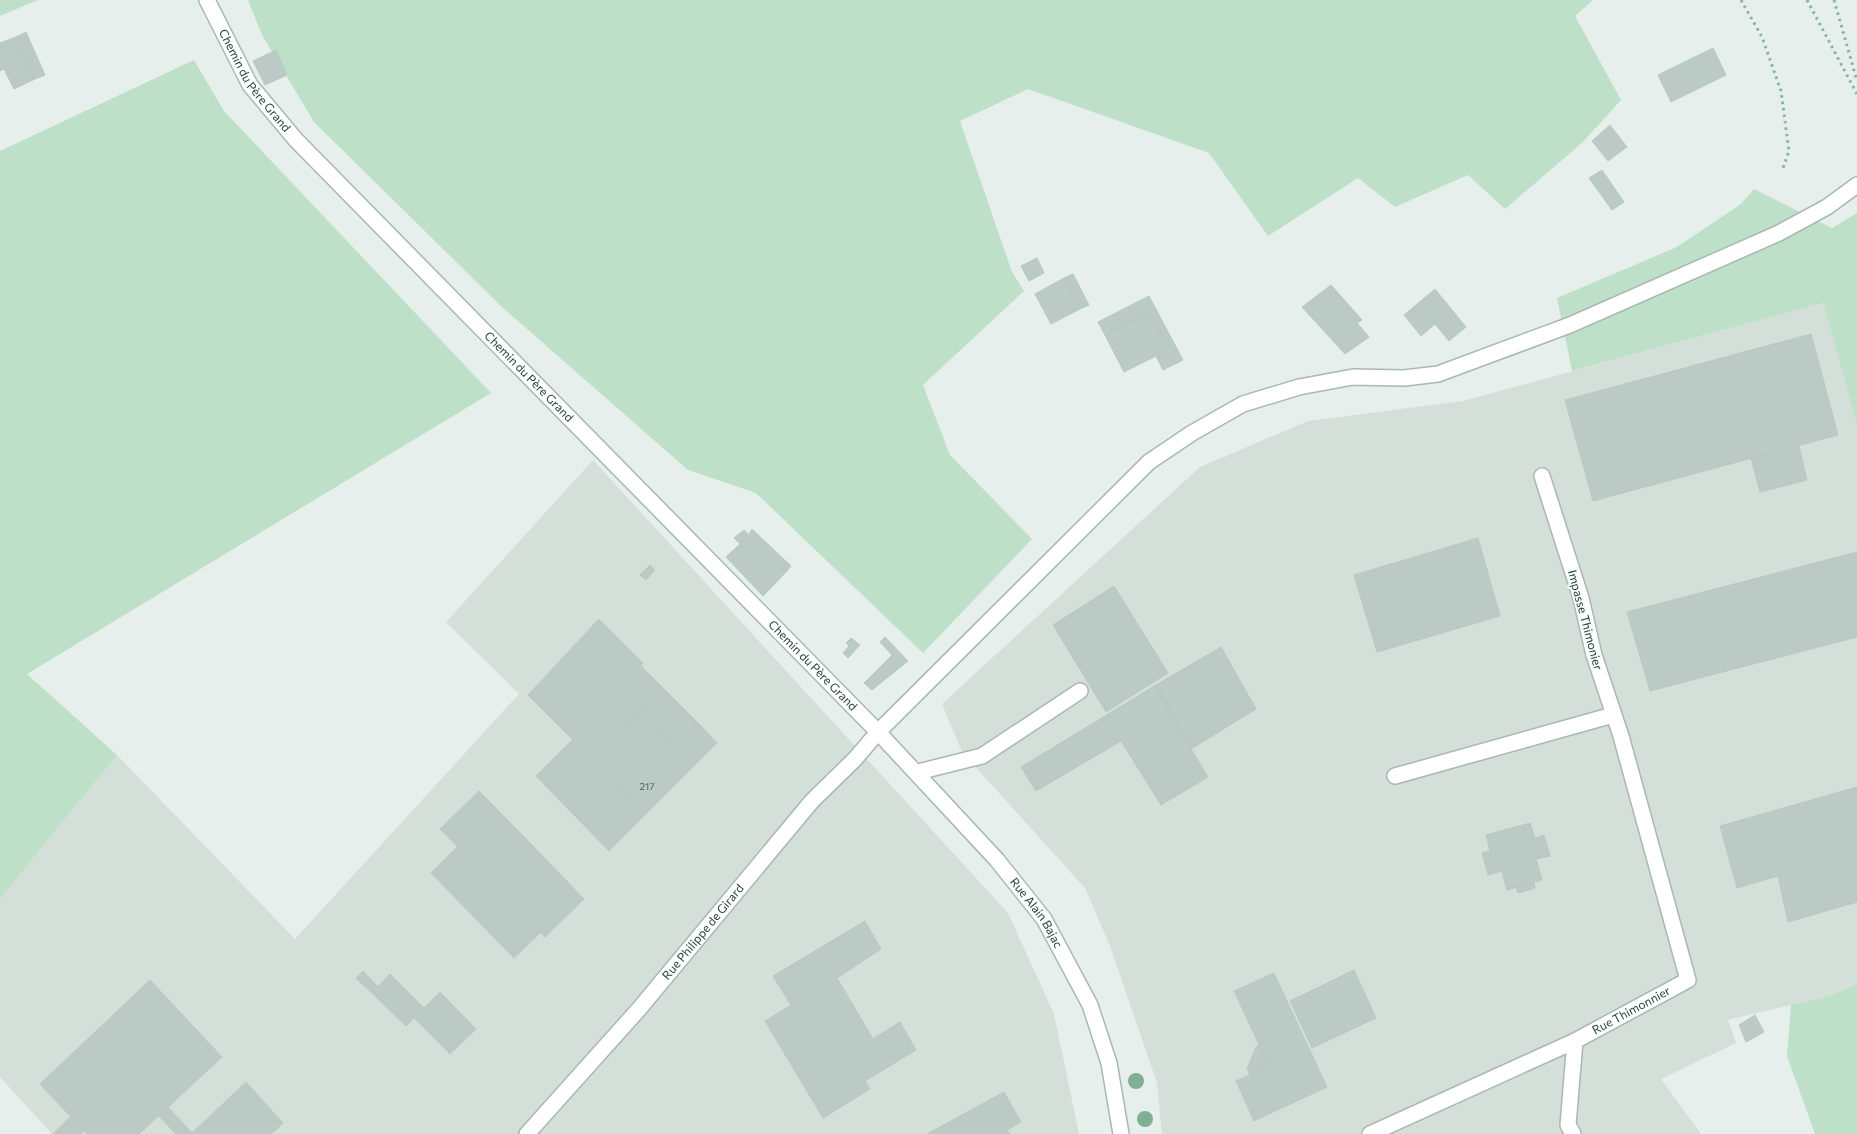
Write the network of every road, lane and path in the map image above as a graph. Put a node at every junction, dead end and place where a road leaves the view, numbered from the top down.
1 (208, 0) edge
2 (1741, 0) edge
3 (1807, 0) edge
4 (1834, 0) edge
5 (1857, 81) edge
6 (1857, 94) edge
7 (1783, 168) dead end
8 (1857, 185) edge
9 (1542, 476) dead end
10 (1080, 691) dead end
11 (1613, 715) junction
12 (878, 732) junction
13 (1629, 764) joint
14 (918, 772) junction
15 (1395, 776) dead end
16 (1575, 1041) junction
17 (527, 1134) edge
18 (1122, 1134) edge
19 (1370, 1134) edge
20 (1572, 1134) edge

1 - 12 street, Chemin du Père Grand
2 - 7 path
3 - 6 path
4 - 5 path
8 - 12 street, Rue Philippe de Girard
9 - 11 street, Impasse Thimonier
10 - 14 street
11 - 13 street, Impasse Thimonier
11 - 15 street
12 - 14 street, Rue Alain Bajac
12 - 17 street, Rue Philippe de Girard
13 - 16 street, Rue Thimonnier
14 - 18 street, Rue Alain Bajac
16 - 19 street, Rue Thimonnier
16 - 20 street

